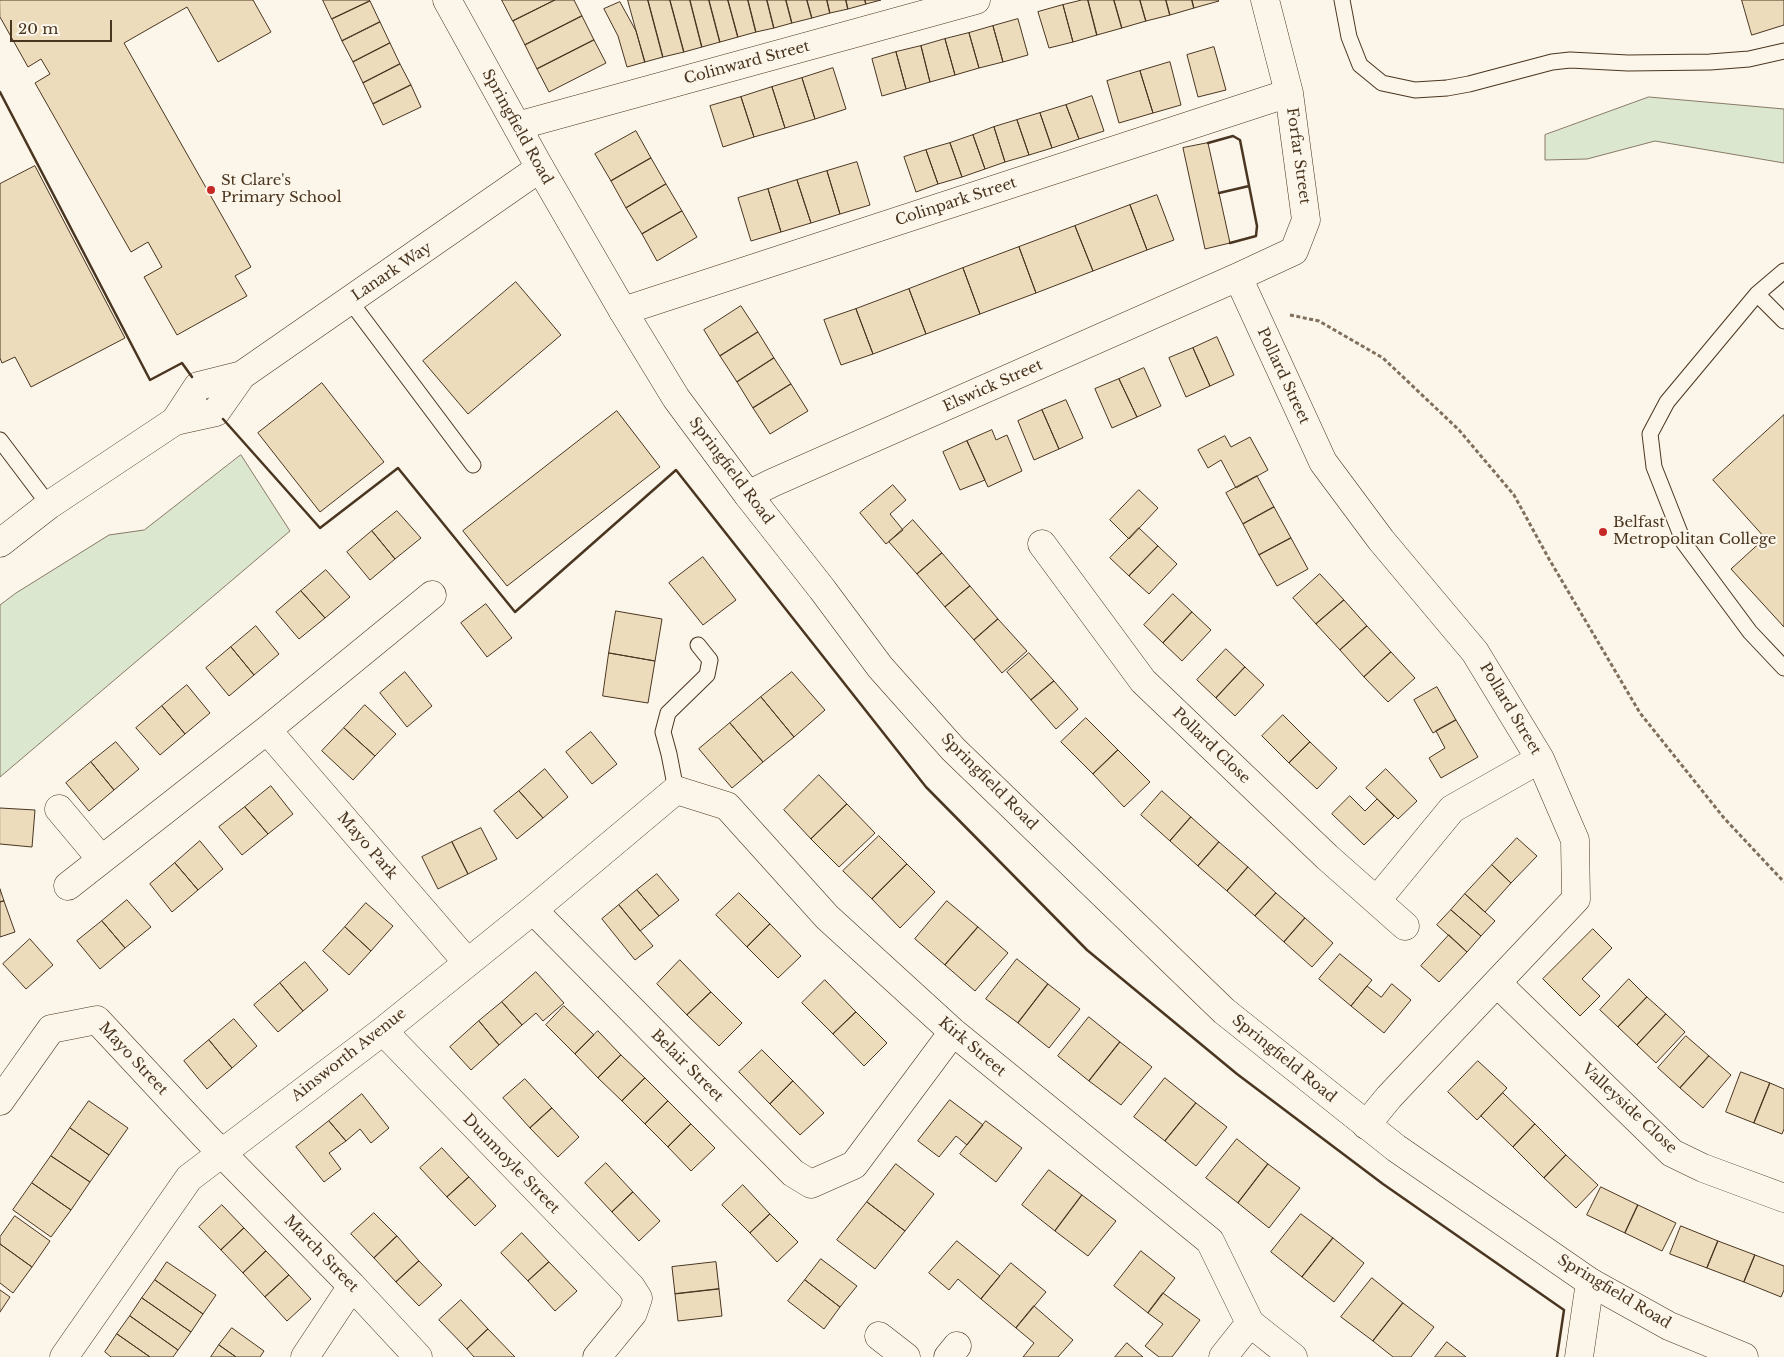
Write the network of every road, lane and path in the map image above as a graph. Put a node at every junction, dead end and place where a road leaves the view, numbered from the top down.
1 (447, 0) edge
2 (976, 0) edge
3 (1265, 0) edge
4 (1342, 0) edge
5 (1784, 50) edge
6 (1289, 93) junction
7 (517, 126) junction
8 (540, 168) junction
9 (1784, 271) edge
10 (1238, 277) junction
11 (1758, 294) junction
12 (350, 301) junction
13 (1251, 306) junction
14 (623, 311) junction
15 (1784, 320) edge
16 (0, 440) edge
17 (473, 465) dead end
18 (748, 495) junction
19 (49, 505) junction
20 (0, 543) edge
21 (1042, 544) dead end
22 (432, 595) dead end
23 (698, 645) dead end
24 (1784, 668) edge
25 (267, 730) junction
26 (1540, 759) junction
27 (676, 790) junction
28 (59, 808) dead end
29 (102, 859) junction
30 (1784, 882) edge
31 (68, 886) dead end
32 (1377, 900) junction
33 (533, 910) junction
34 (1405, 926) dead end
35 (467, 962) junction
36 (1497, 983) junction
37 (383, 1031) junction
38 (953, 1032) junction
39 (0, 1101) edge
40 (1366, 1125) junction
41 (221, 1152) junction
42 (1784, 1198) edge
43 (1590, 1282) junction
44 (352, 1286) junction
45 (1250, 1322) junction
46 (879, 1336) dead end
47 (64, 1357) edge
48 (305, 1357) edge
49 (418, 1357) edge
50 (597, 1357) edge
51 (906, 1357) edge
52 (1222, 1357) edge
53 (1294, 1357) edge
54 (1579, 1357) edge
55 (1744, 1357) edge

1 - 7 street, Springfield Road
2 - 7 street, Colinward Street
3 - 6 street, Forfar Street
4 - 5 lane
6 - 10 street, Forfar Street
6 - 14 street, Colinpark Street
7 - 8 street, Springfield Road
8 - 12 street, Lanark Way
8 - 14 street, Springfield Road
9 - 11 lane
10 - 13 street, Pollard Street
10 - 18 street, Elswick Street
11 - 15 lane
11 - 24 lane
12 - 17 lane
12 - 19 street, Lanark Way
13 - 26 street, Pollard Street
13 - 30 path
14 - 18 street, Springfield Road
16 - 19 lane
18 - 40 street, Springfield Road
19 - 20 street, Lanark Way
21 - 32 street, Pollard Close
22 - 25 street
23 - 27 lane
25 - 29 street
25 - 35 street, Mayo Park
26 - 32 street
26 - 36 street, Pollard Street
27 - 33 street, Ainsworth Avenue
27 - 38 street, Kirk Street
28 - 29 street
29 - 31 street
32 - 34 street, Pollard Close
33 - 35 street, Ainsworth Avenue
33 - 38 street, Belair Street
35 - 37 street, Ainsworth Avenue
36 - 40 street, Pollard Street
36 - 42 street, Valleyside Close
37 - 41 street, Ainsworth Avenue
37 - 50 street, Dunmoyle Street
38 - 45 street, Kirk Street
39 - 41 street, Mayo Street
40 - 43 street, Springfield Road
41 - 44 street, March Street
41 - 47 street, Ainsworth Avenue
43 - 54 street
43 - 55 street, Springfield Road
44 - 48 street
44 - 49 street, March Street
45 - 52 street
45 - 53 street
46 - 51 street

